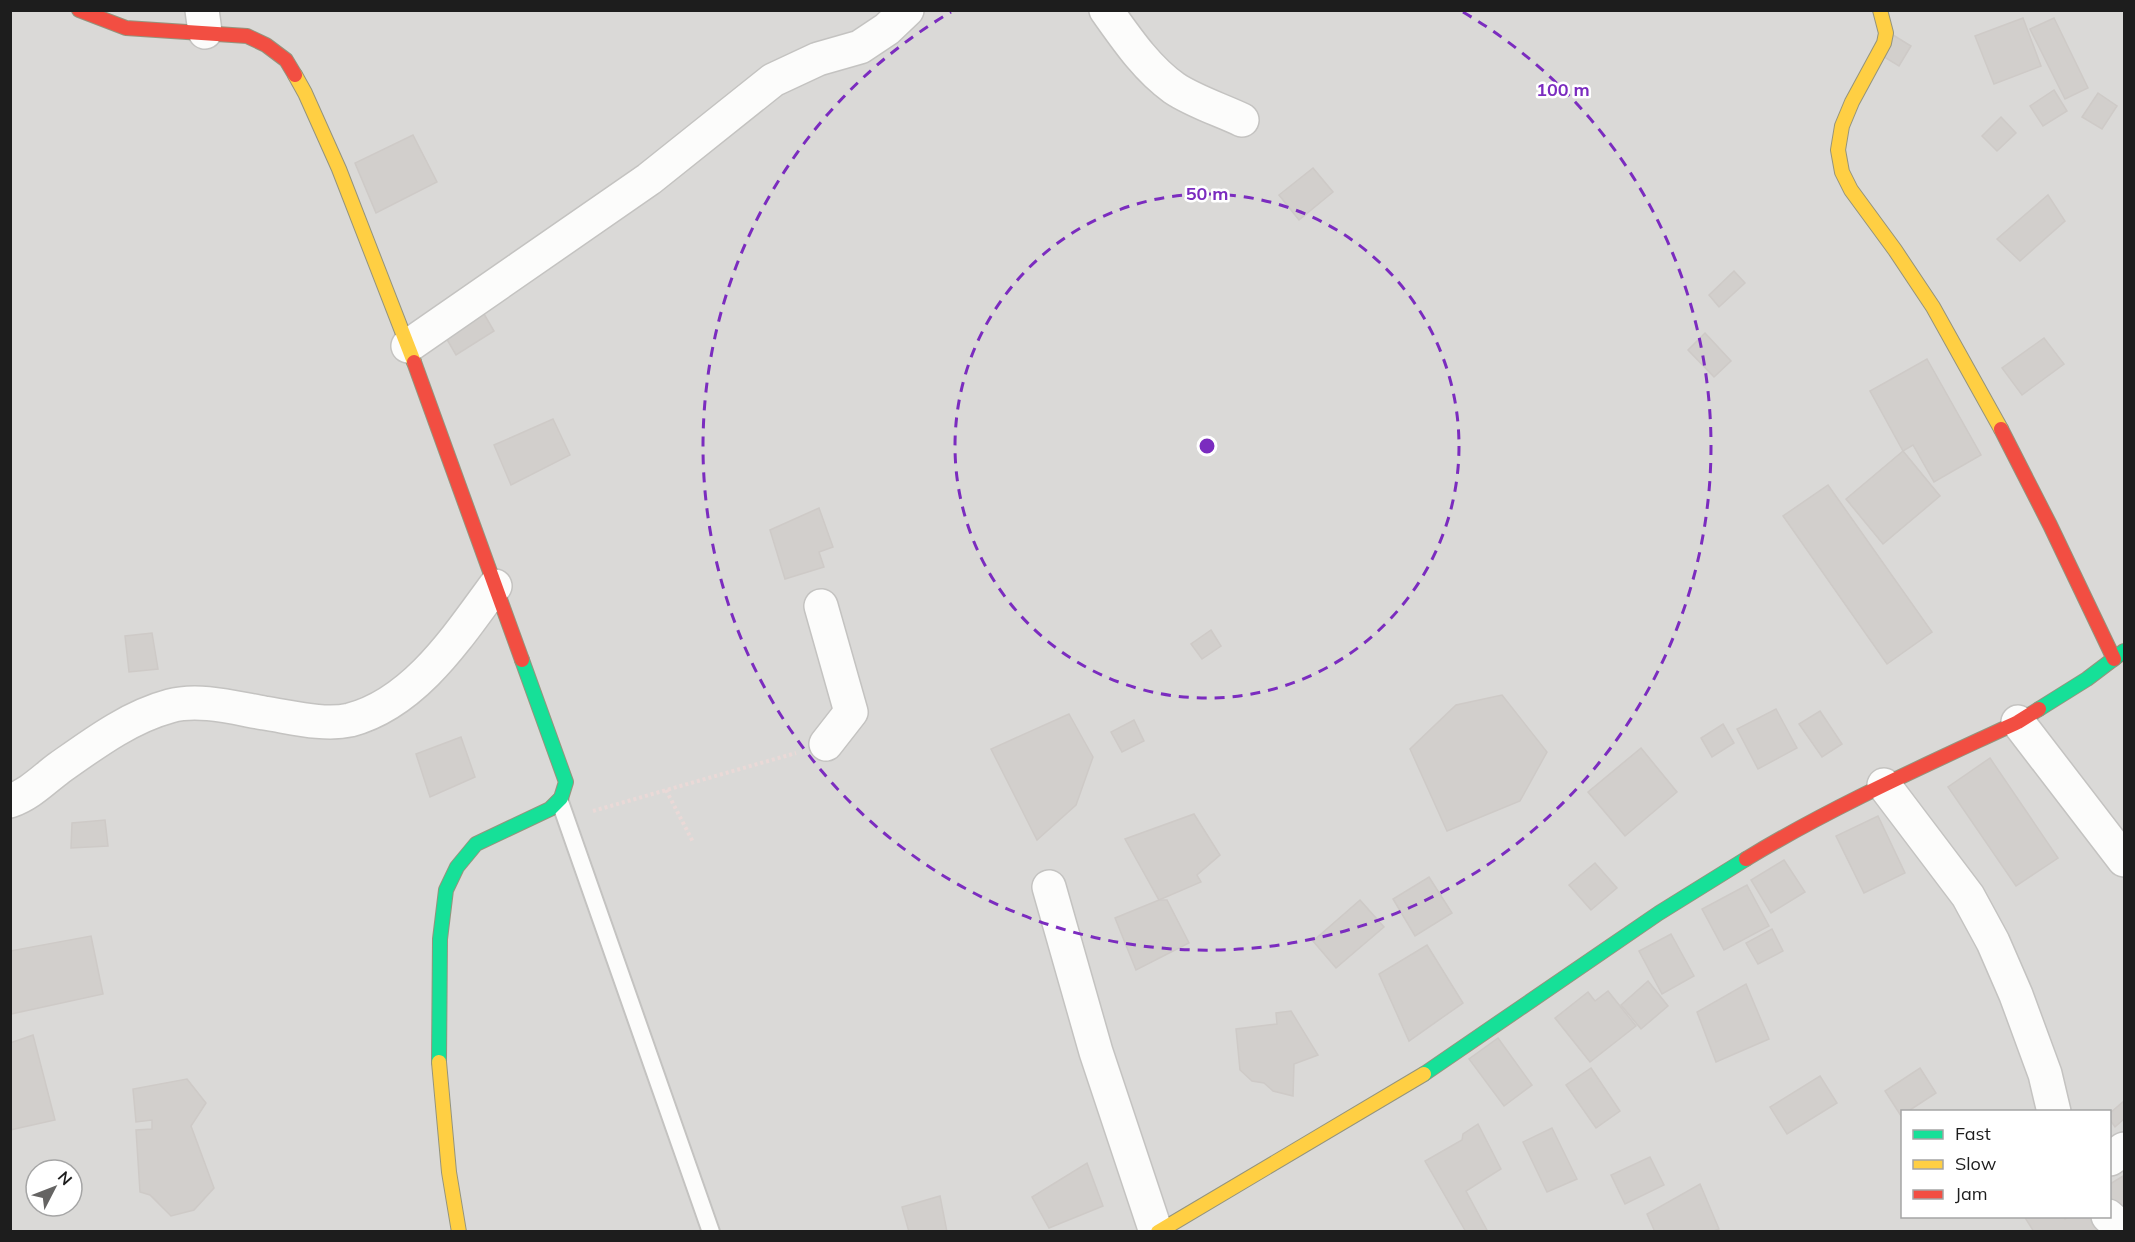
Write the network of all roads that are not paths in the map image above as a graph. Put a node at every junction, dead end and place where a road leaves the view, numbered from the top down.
1 (79, 10) edge
2 (907, 10) edge
3 (1106, 10) edge
4 (1880, 10) edge
5 (204, 21) edge
6 (1242, 120) dead end
7 (408, 346) junction
8 (495, 586) junction
9 (820, 606) dead end
10 (2119, 655) edge
11 (2018, 722) junction
12 (826, 744) road end
13 (1884, 786) junction
14 (10, 801) edge
15 (560, 802) junction
16 (2124, 860) edge
17 (1049, 887) dead end
18 (2054, 1110) edge
19 (2124, 1149) edge
20 (2111, 1159) edge
21 (2110, 1218) edge
22 (2124, 1230) edge
23 (459, 1232) edge
24 (711, 1232) edge
25 (1157, 1232) edge

1 - 5 street
2 - 7 street
3 - 6 street
4 - 10 street
5 - 7 street
7 - 8 street
8 - 14 street
8 - 15 street
9 - 12 street
10 - 11 street
11 - 13 street
11 - 16 street
13 - 18 street
13 - 25 street
15 - 23 street
15 - 24 lane
17 - 25 street
19 - 20 street
21 - 22 street

